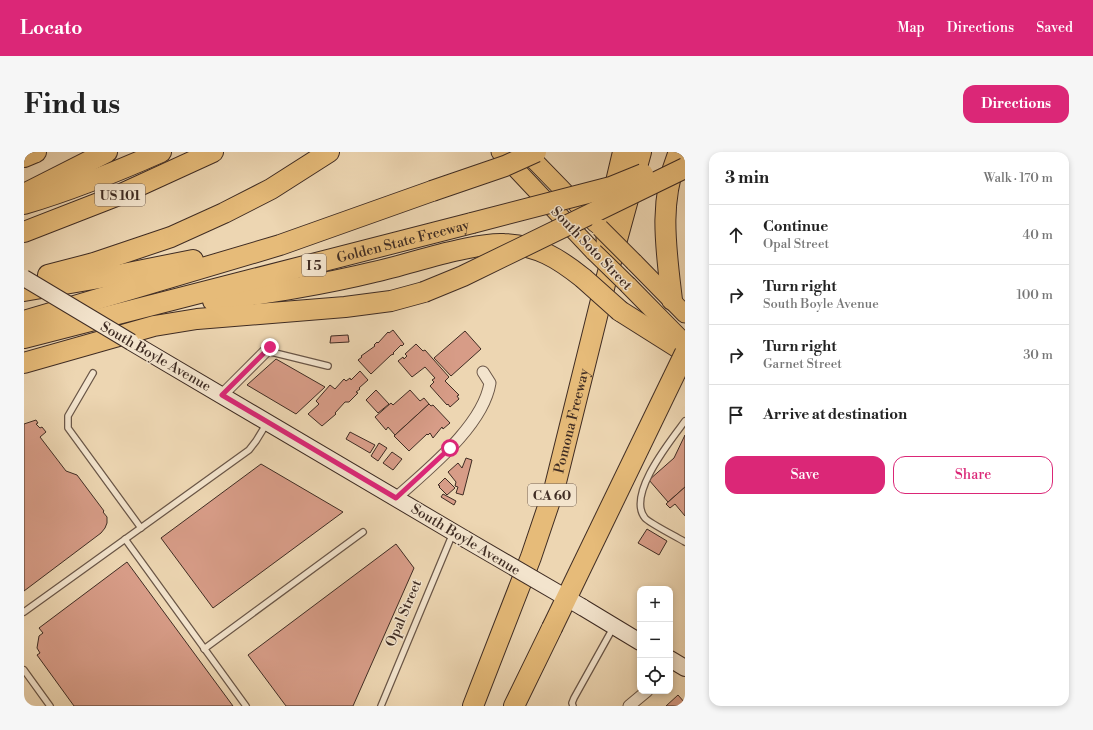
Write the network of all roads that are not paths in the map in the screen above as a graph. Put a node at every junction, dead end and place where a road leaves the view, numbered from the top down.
1 (36, 152) edge
2 (107, 152) edge
3 (161, 152) edge
4 (213, 152) edge
5 (329, 152) edge
6 (500, 152) edge
7 (526, 152) edge
8 (536, 152) edge
9 (623, 152) edge
10 (641, 152) edge
11 (679, 152) edge
12 (685, 156) edge
13 (24, 157) edge
14 (685, 168) edge
15 (432, 191) junction
16 (24, 194) edge
17 (24, 204) edge
18 (24, 232) edge
19 (607, 276) junction
20 (24, 278) edge
21 (24, 285) edge
22 (24, 291) edge
23 (155, 303) junction
24 (678, 307) edge
25 (24, 321) edge
26 (24, 338) edge
27 (685, 343) edge
28 (268, 349) joint
29 (685, 353) edge
30 (24, 363) edge
31 (328, 366) dead end
32 (482, 372) dead end
33 (93, 373) dead end
34 (222, 395) junction
35 (685, 421) edge
36 (268, 422) junction
37 (396, 498) junction
38 (141, 528) junction
39 (364, 532) dead end
40 (459, 535) junction
41 (125, 539) junction
42 (685, 542) edge
43 (24, 612) edge
44 (614, 626) junction
45 (637, 640) edge
46 (204, 649) junction
47 (24, 670) edge
48 (643, 694) edge
49 (50, 706) edge
50 (246, 706) edge
51 (381, 706) edge
52 (473, 706) edge
53 (516, 706) edge
54 (574, 706) edge
55 (629, 706) edge

1 - 13 highway
2 - 16 highway
3 - 17 highway, US 101
4 - 18 highway, US 101
5 - 21 highway
6 - 27 main road, South Soto Street, bridge
7 - 24 main road, South Soto Street, bridge
8 - 15 highway, bridge
9 - 19 highway
10 - 19 highway, Pomona Freeway / CA 60
11 - 24 highway
12 - 23 highway, Golden State Freeway / I 5, bridge
14 - 30 highway, bridge
15 - 22 highway
15 - 25 highway
19 - 52 highway, Pomona Freeway / CA 60
20 - 34 main road, South Boyle Avenue, bridge
23 - 26 highway, Golden State Freeway / I 5
23 - 29 highway, bridge
28 - 31 lane
28 - 34 street
29 - 53 highway, bridge
32 - 37 street
33 - 38 lane
34 - 36 main road, South Boyle Avenue
35 - 42 lane
36 - 37 main road, South Boyle Avenue
36 - 38 lane
37 - 40 main road, South Boyle Avenue
38 - 41 lane
39 - 46 lane
40 - 44 main road, South Boyle Avenue, bridge
40 - 51 lane, Opal Street
41 - 43 lane
41 - 46 lane
44 - 45 main road, South Boyle Avenue
44 - 54 lane
46 - 50 lane
47 - 49 lane
48 - 55 street

